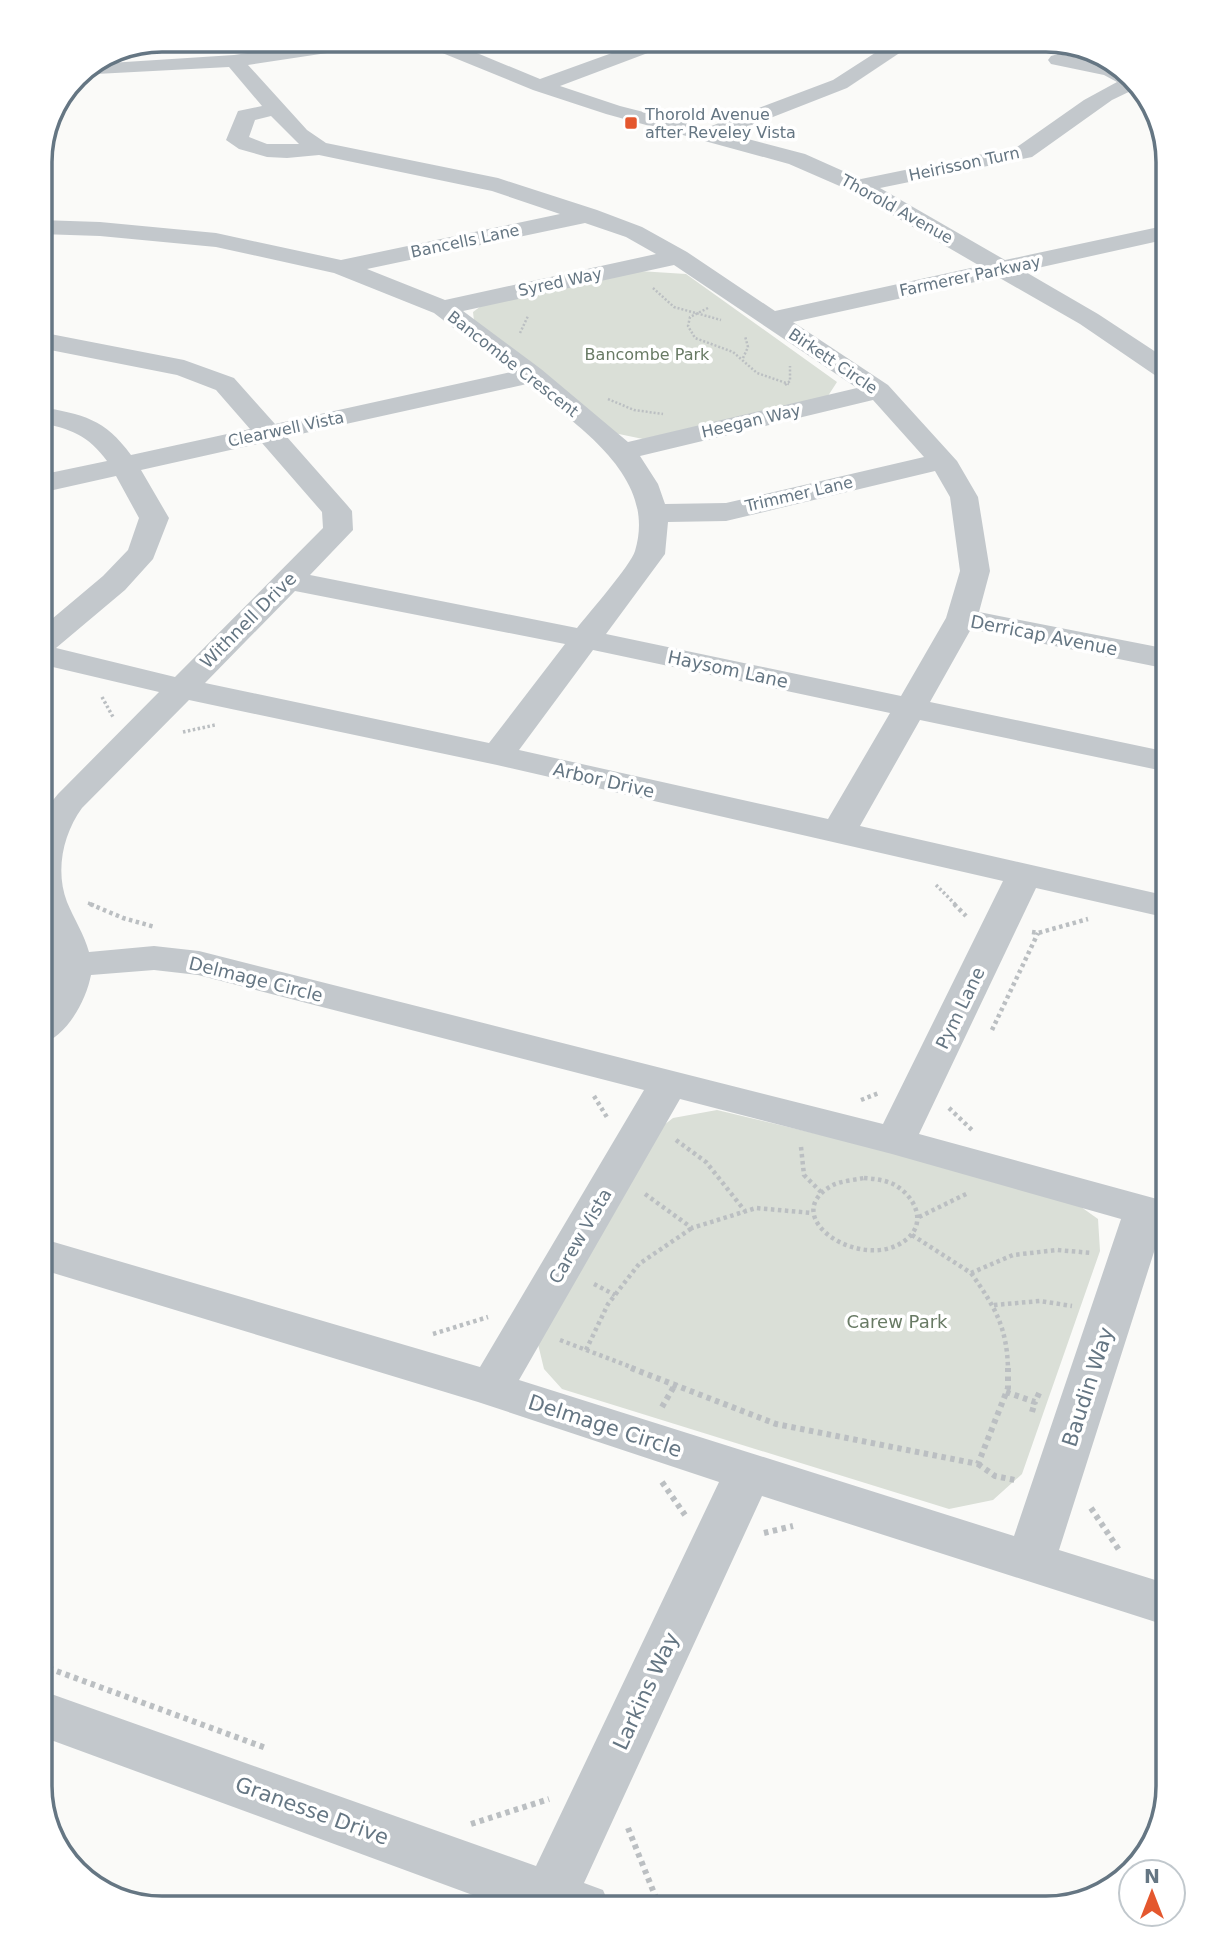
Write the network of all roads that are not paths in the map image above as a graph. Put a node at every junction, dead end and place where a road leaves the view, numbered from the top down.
1 (293, 52) edge
2 (458, 52) edge
3 (631, 53) edge
4 (889, 53) edge
5 (1058, 60) dead end
6 (234, 61) junction
7 (104, 70) edge
8 (1104, 70) edge
9 (1123, 85) edge
10 (540, 86) junction
11 (276, 109) junction
12 (708, 135) junction
13 (319, 148) junction
14 (859, 186) junction
15 (589, 215) junction
16 (53, 227) edge
17 (1156, 235) edge
18 (678, 257) junction
19 (341, 267) junction
20 (1004, 270) junction
21 (443, 309) junction
22 (772, 319) junction
23 (53, 343) edge
24 (1156, 362) edge
25 (532, 375) junction
26 (879, 391) junction
27 (53, 417) edge
28 (266, 433) junction
29 (623, 452) junction
30 (943, 461) junction
31 (124, 465) junction
32 (53, 481) edge
33 (654, 513) junction
34 (287, 580) junction
35 (962, 618) junction
36 (53, 634) edge
37 (585, 639) junction
38 (53, 657) edge
39 (1156, 657) edge
40 (181, 688) junction
41 (912, 709) junction
42 (497, 755) junction
43 (1156, 760) edge
44 (53, 829) edge
45 (838, 832) junction
46 (1024, 875) junction
47 (1156, 904) edge
48 (53, 913) edge
49 (73, 965) junction
50 (52, 1013) edge
51 (668, 1084) junction
52 (895, 1141) junction
53 (1156, 1214) edge
54 (1156, 1216) edge
55 (52, 1256) edge
56 (491, 1388) junction
57 (748, 1473) junction
58 (1030, 1562) junction
59 (1156, 1601) edge
60 (52, 1717) edge
61 (537, 1896) edge
62 (562, 1896) edge

1 - 6 street
2 - 10 street, Thorold Avenue
3 - 10 street
4 - 12 street
5 - 8 street
6 - 7 street
6 - 11 street, Birkett Circle
9 - 14 street, Heirisson Turn
10 - 12 street, Thorold Avenue
11 - 13 street, Birkett Circle
11 - 13 street, Birkett Circle
12 - 14 street, Thorold Avenue
13 - 15 street, Birkett Circle
14 - 20 street, Thorold Avenue
15 - 18 street, Birkett Circle
15 - 19 street, Bancells Lane
16 - 19 street, Bancombe Crescent
17 - 20 street, Farmerer Parkway
18 - 21 street, Syred Way
18 - 22 street, Birkett Circle
19 - 21 street, Bancombe Crescent
20 - 22 street, Farmerer Parkway
20 - 24 street, Thorold Avenue
21 - 25 street, Bancombe Crescent
22 - 26 street, Birkett Circle
23 - 28 street, Withnell Drive
25 - 28 street, Clearwell Vista
25 - 29 street, Bancombe Crescent
26 - 29 street, Heegan Way
26 - 30 street, Birkett Circle
27 - 31 street
28 - 31 street, Clearwell Vista
28 - 34 street, Withnell Drive
29 - 33 street, Bancombe Crescent
30 - 33 street, Trimmer Lane
30 - 35 street, Birkett Circle
31 - 32 street, Clearwell Vista
31 - 36 street
33 - 37 street, Bancombe Crescent
34 - 37 street, Haysom Lane
34 - 40 street, Withnell Drive
35 - 39 street, Derricap Avenue
35 - 41 street, Birkett Circle
37 - 41 street, Haysom Lane
37 - 42 street, Bancombe Crescent
38 - 40 street, Arbor Drive
40 - 42 street, Arbor Drive
40 - 44 street, Withnell Drive
41 - 43 street, Haysom Lane
41 - 45 street, Birkett Circle
42 - 45 street, Arbor Drive
45 - 46 street, Arbor Drive
46 - 47 street, Arbor Drive
46 - 52 street, Pym Lane
48 - 49 street, Withnell Drive
49 - 50 street
49 - 51 street, Delmage Circle
51 - 52 street, Delmage Circle
51 - 56 street, Carew Vista
52 - 53 street, Delmage Circle
54 - 58 street, Baudin Way
55 - 56 street, Delmage Circle
56 - 57 street, Delmage Circle
57 - 58 street, Delmage Circle
57 - 62 street, Larkins Way
58 - 59 street, Delmage Circle
60 - 61 street, Granesse Drive

